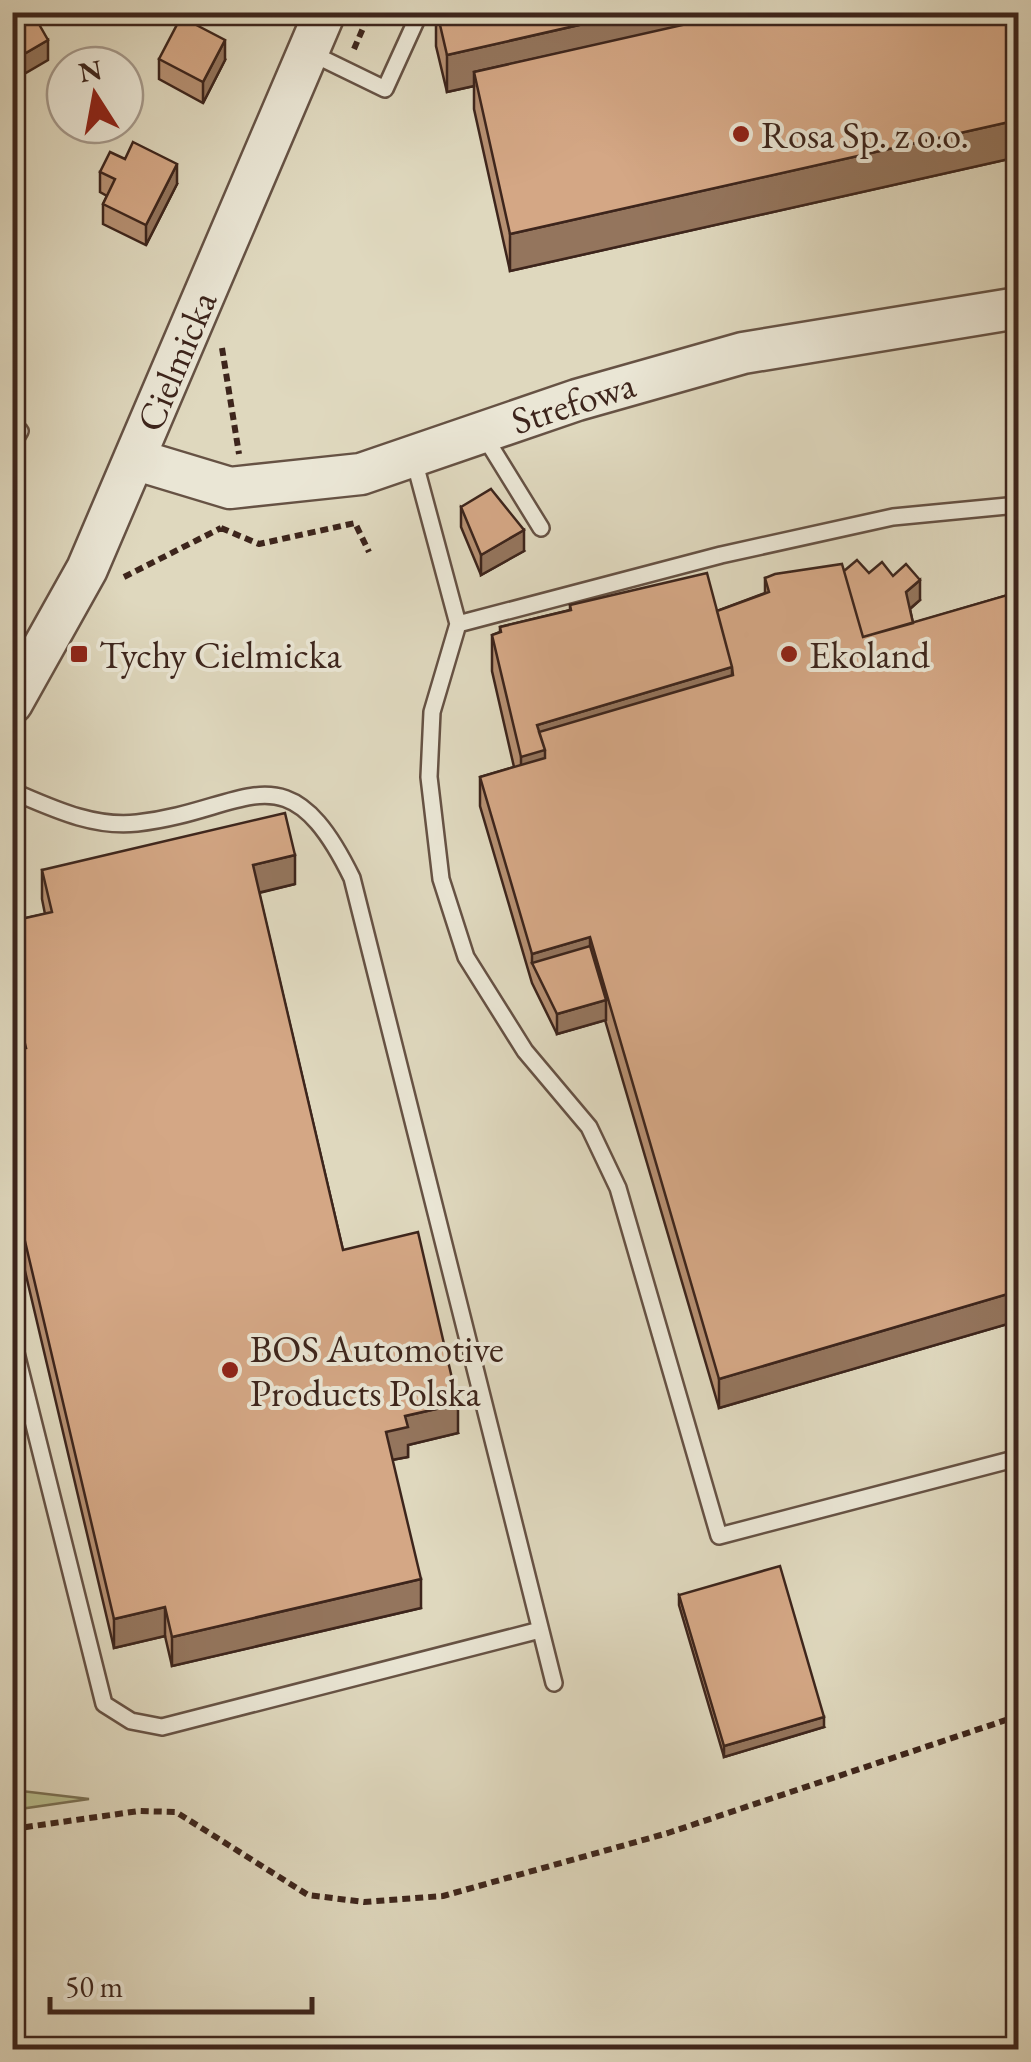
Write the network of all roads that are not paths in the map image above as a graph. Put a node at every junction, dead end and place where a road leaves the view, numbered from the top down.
1 (325, 12) edge
2 (420, 12) edge
3 (308, 52) junction
4 (1018, 308) edge
5 (12, 427) edge
6 (481, 432) junction
7 (12, 445) edge
8 (412, 456) junction
9 (134, 459) junction
10 (1018, 505) edge
11 (541, 528) dead end
12 (458, 624) junction
13 (12, 703) edge
14 (12, 791) edge
15 (12, 1337) edge
16 (1018, 1458) edge
17 (540, 1630) junction
18 (554, 1683) dead end

1 - 3 street, Cielmicka
2 - 3 lane
3 - 9 street, Cielmicka
4 - 6 street, Strefowa
5 - 7 lane
6 - 8 street, Strefowa
6 - 11 lane
8 - 9 street, Strefowa
8 - 12 lane
9 - 13 street, Cielmicka
10 - 12 lane
12 - 16 lane
14 - 17 lane
15 - 17 lane
17 - 18 lane

